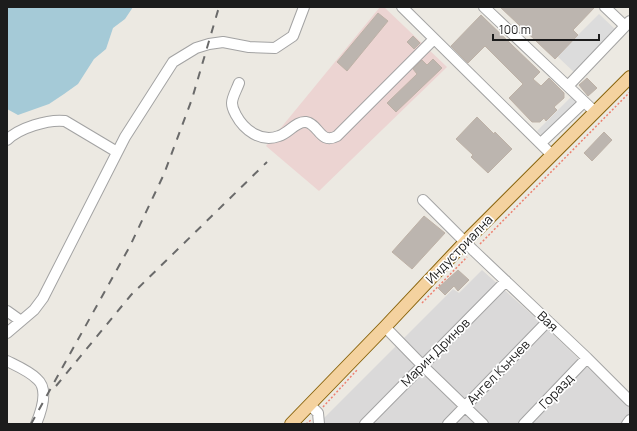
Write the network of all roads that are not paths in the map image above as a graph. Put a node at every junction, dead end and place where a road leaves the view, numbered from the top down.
1 (304, 7) edge
2 (402, 7) edge
3 (484, 7) edge
4 (605, 7) edge
5 (628, 24) edge
6 (434, 38) junction
7 (630, 77) edge
8 (239, 83) dead end
9 (568, 86) junction
10 (584, 102) junction
11 (595, 112) junction
12 (7, 140) edge
13 (541, 143) junction
14 (117, 152) junction
15 (552, 155) junction
16 (423, 200) dead end
17 (465, 242) junction
18 (506, 281) junction
19 (7, 311) edge
20 (21, 321) junction
21 (548, 321) junction
22 (385, 327) junction
23 (7, 332) edge
24 (588, 358) junction
25 (7, 361) edge
26 (422, 365) junction
27 (630, 401) edge
28 (310, 405) junction
29 (464, 407) junction
30 (630, 420) edge
31 (36, 424) edge
32 (291, 424) edge
33 (319, 424) edge
34 (365, 424) edge
35 (448, 424) edge
36 (483, 424) edge
37 (525, 424) edge
38 (627, 424) edge

1 - 14 street
2 - 6 street
3 - 9 street
4 - 5 street
5 - 9 street
6 - 8 street
6 - 13 street
7 - 11 main road, Индустриална
9 - 10 street
10 - 11 street
10 - 13 street
11 - 15 main road, Индустриална
12 - 14 street
13 - 15 street
14 - 20 street
15 - 17 main road, Индустриална
16 - 17 street, Вая
17 - 18 street, Вая
17 - 22 main road, Индустриална
18 - 21 street, Вая
18 - 26 street, Марин Дринов
19 - 20 street
20 - 23 street
21 - 24 street, Вая
21 - 29 street, Ангел Кънчев
22 - 26 street
22 - 28 main road, Индустриална
24 - 27 street, Вая
24 - 37 street, Горазд
25 - 31 street
26 - 29 street
26 - 34 street, Марин Дринов
28 - 32 main road, Индустриална
28 - 33 street
29 - 35 street, Ангел Кънчев
29 - 36 street
30 - 38 street

